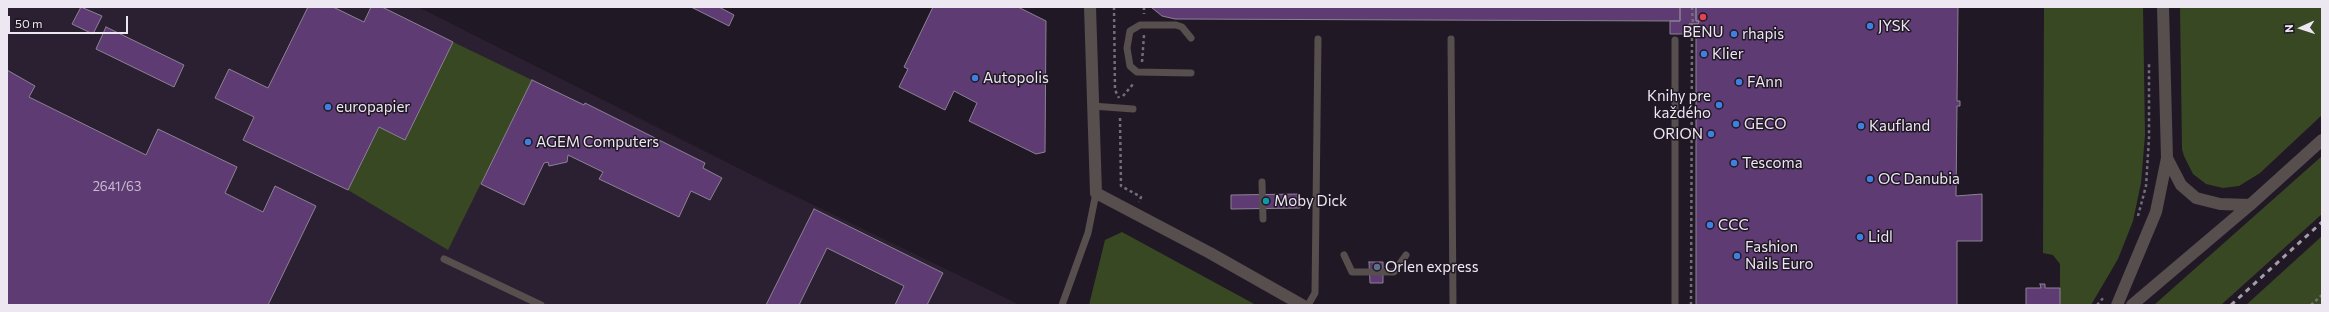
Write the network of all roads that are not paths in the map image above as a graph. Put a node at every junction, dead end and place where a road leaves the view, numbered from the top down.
1 (1090, 7) edge
2 (2163, 7) edge
3 (1191, 38) dead end
4 (1318, 39) dead end
5 (1451, 39) dead end
6 (1675, 40) dead end
7 (1191, 73) dead end
8 (1092, 106) junction
9 (1133, 109) dead end
10 (2322, 140) edge
11 (2167, 158) junction
12 (1262, 182) dead end
13 (1096, 193) junction
14 (2250, 205) junction
15 (1263, 219) dead end
16 (1344, 255) dead end
17 (1406, 255) dead end
18 (444, 259) dead end
19 (541, 305) edge
20 (1062, 305) edge
21 (1302, 305) edge
22 (1308, 305) edge
23 (1453, 305) edge
24 (1675, 305) edge
25 (2116, 305) edge
26 (2132, 305) edge

1 - 8 street
2 - 11 street
3 - 7 lane
4 - 22 lane
5 - 23 lane
6 - 24 lane
8 - 9 lane
8 - 13 street
10 - 14 street
11 - 14 street
11 - 25 street
12 - 15 lane
13 - 20 lane
13 - 21 street
14 - 26 street
16 - 17 lane
18 - 19 lane

